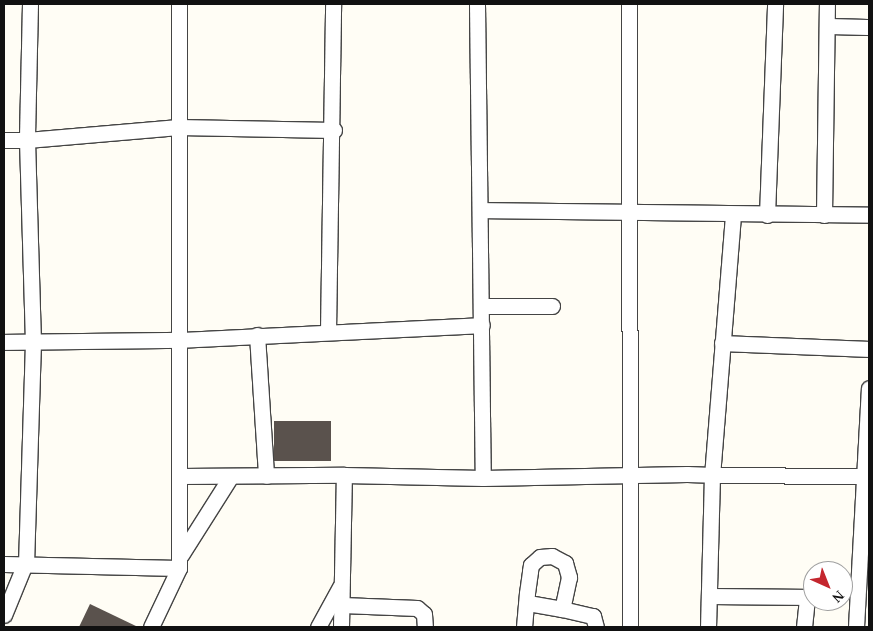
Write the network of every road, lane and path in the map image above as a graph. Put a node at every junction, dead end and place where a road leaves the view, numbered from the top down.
1 (30, 4) edge
2 (179, 4) edge
3 (333, 4) edge
4 (477, 4) edge
5 (629, 4) edge
6 (774, 4) edge
7 (827, 4) edge
8 (827, 26) junction
9 (869, 27) edge
10 (178, 127) junction
11 (334, 130) junction
12 (4, 140) edge
13 (27, 140) junction
14 (481, 210) junction
15 (630, 212) junction
16 (732, 215) junction
17 (767, 215) junction
18 (824, 215) junction
19 (869, 215) edge
20 (482, 306) junction
21 (552, 306) dead end
22 (482, 325) junction
23 (328, 331) junction
24 (257, 335) junction
25 (180, 340) junction
26 (4, 342) edge
27 (32, 342) junction
28 (722, 343) junction
29 (869, 349) edge
30 (869, 388) edge
31 (344, 475) junction
32 (712, 475) junction
33 (181, 476) junction
34 (231, 476) junction
35 (266, 476) junction
36 (632, 476) junction
37 (866, 476) edge
38 (483, 478) junction
39 (26, 562) junction
40 (180, 562) junction
41 (4, 564) edge
42 (853, 569) edge
43 (342, 584) junction
44 (710, 596) junction
45 (803, 597) edge
46 (526, 603) junction
47 (342, 605) junction
48 (562, 609) junction
49 (807, 611) edge
50 (852, 611) edge
51 (4, 615) edge
52 (151, 627) edge
53 (318, 627) edge
54 (342, 627) edge
55 (425, 627) edge
56 (524, 627) edge
57 (596, 627) edge
58 (630, 627) edge
59 (708, 627) edge
60 (804, 627) edge
61 (856, 627) edge

1 - 13 street
2 - 10 street
3 - 11 street
4 - 14 street
5 - 15 street
6 - 17 street
7 - 8 street
8 - 9 street
8 - 18 street
10 - 11 street
10 - 13 street
10 - 25 street
11 - 23 street
12 - 13 street
13 - 27 street
14 - 15 street
14 - 20 street
15 - 16 street
15 - 36 street
16 - 17 street
16 - 28 street
17 - 18 street
18 - 19 street
20 - 21 street
20 - 22 street
22 - 23 street
22 - 38 street
23 - 24 street
24 - 25 street
24 - 35 street
25 - 27 street
25 - 33 street
26 - 27 street
27 - 39 street
28 - 29 street
28 - 32 street
30 - 37 street
31 - 35 street
31 - 38 street
31 - 43 street
32 - 36 street
32 - 37 street
32 - 44 street
33 - 34 street
33 - 40 street
34 - 35 street
34 - 40 street
36 - 38 street
36 - 58 street
37 - 42 street
39 - 40 street
39 - 41 street
39 - 51 street
40 - 52 street
43 - 47 street
43 - 53 street
44 - 45 street
44 - 59 street
46 - 48 street
46 - 48 street
46 - 56 street
47 - 54 street
47 - 55 street
48 - 57 street
49 - 60 street
50 - 61 street

